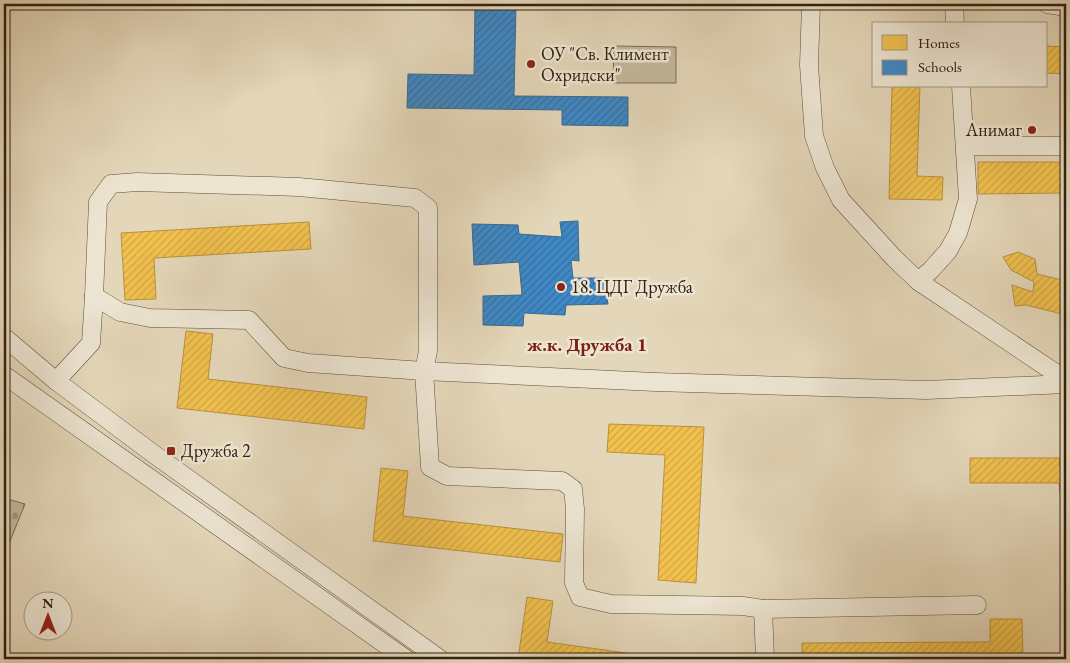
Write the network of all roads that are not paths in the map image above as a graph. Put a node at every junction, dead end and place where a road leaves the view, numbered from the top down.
1 (811, 4) edge
2 (954, 4) edge
3 (1047, 4) edge
4 (1066, 7) edge
5 (955, 22) edge
6 (960, 88) edge
7 (965, 146) junction
8 (1066, 146) edge
9 (918, 281) junction
10 (94, 296) junction
11 (4, 337) edge
12 (424, 371) junction
13 (4, 375) edge
14 (56, 381) junction
15 (1066, 382) edge
16 (978, 605) dead end
17 (763, 609) junction
18 (406, 659) edge
19 (440, 659) edge
20 (765, 659) edge

1 - 9 street
2 - 5 street
3 - 4 street
6 - 7 street
7 - 8 street
7 - 9 street
9 - 15 street
10 - 12 street
10 - 12 street
10 - 14 street
11 - 14 street
12 - 15 street
12 - 17 street
13 - 18 street
14 - 19 street
16 - 17 street
17 - 20 street

